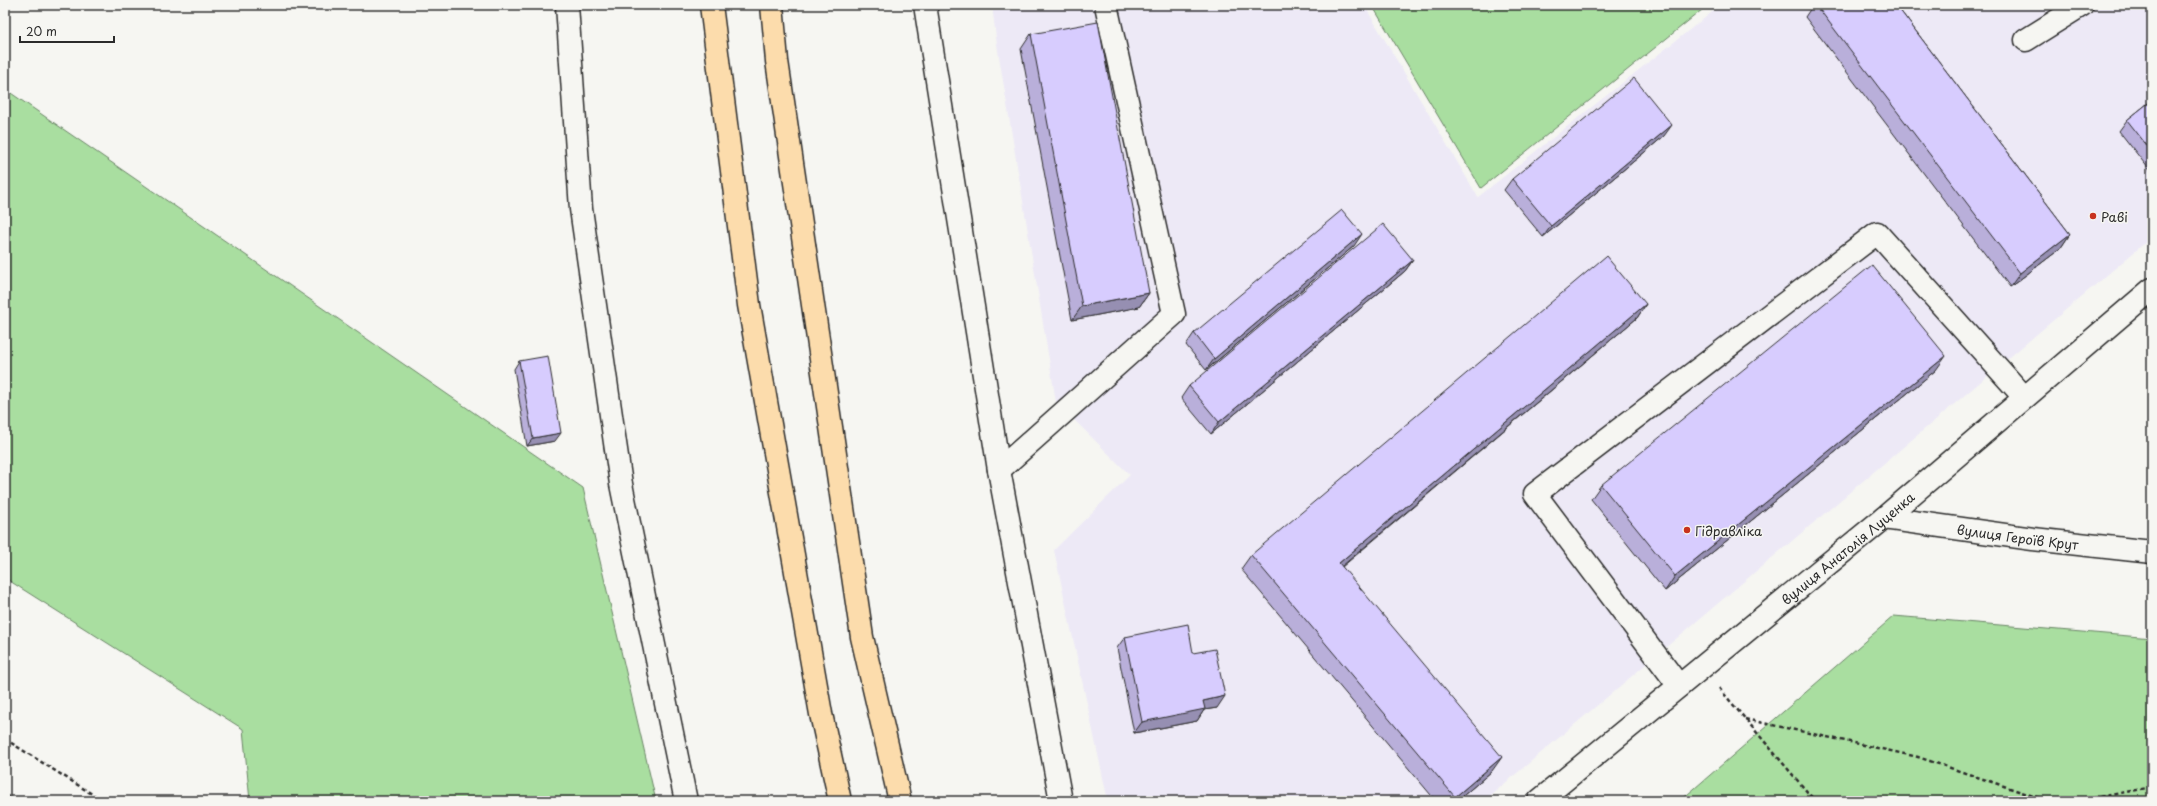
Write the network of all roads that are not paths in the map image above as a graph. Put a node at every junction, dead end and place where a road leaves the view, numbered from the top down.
1 (567, 5) edge
2 (711, 5) edge
3 (772, 5) edge
4 (925, 5) edge
5 (1106, 5) edge
6 (2082, 5) edge
7 (2026, 40) dead end
8 (2152, 289) edge
9 (2024, 397) junction
10 (999, 470) junction
11 (1884, 518) junction
12 (2152, 552) edge
13 (1679, 686) junction
14 (686, 801) edge
15 (840, 801) edge
16 (900, 801) edge
17 (1061, 801) edge
18 (1539, 801) edge

1 - 14 street
2 - 15 highway
3 - 16 highway
4 - 10 street
5 - 10 street
6 - 7 street
8 - 9 street, вулиця Анатолія Луценка
9 - 11 street, вулиця Анатолія Луценка
9 - 13 street
10 - 17 street
11 - 12 street, вулиця Героїв Крут
11 - 13 street, вулиця Анатолія Луценка
13 - 18 street, вулиця Анатолія Луценка

